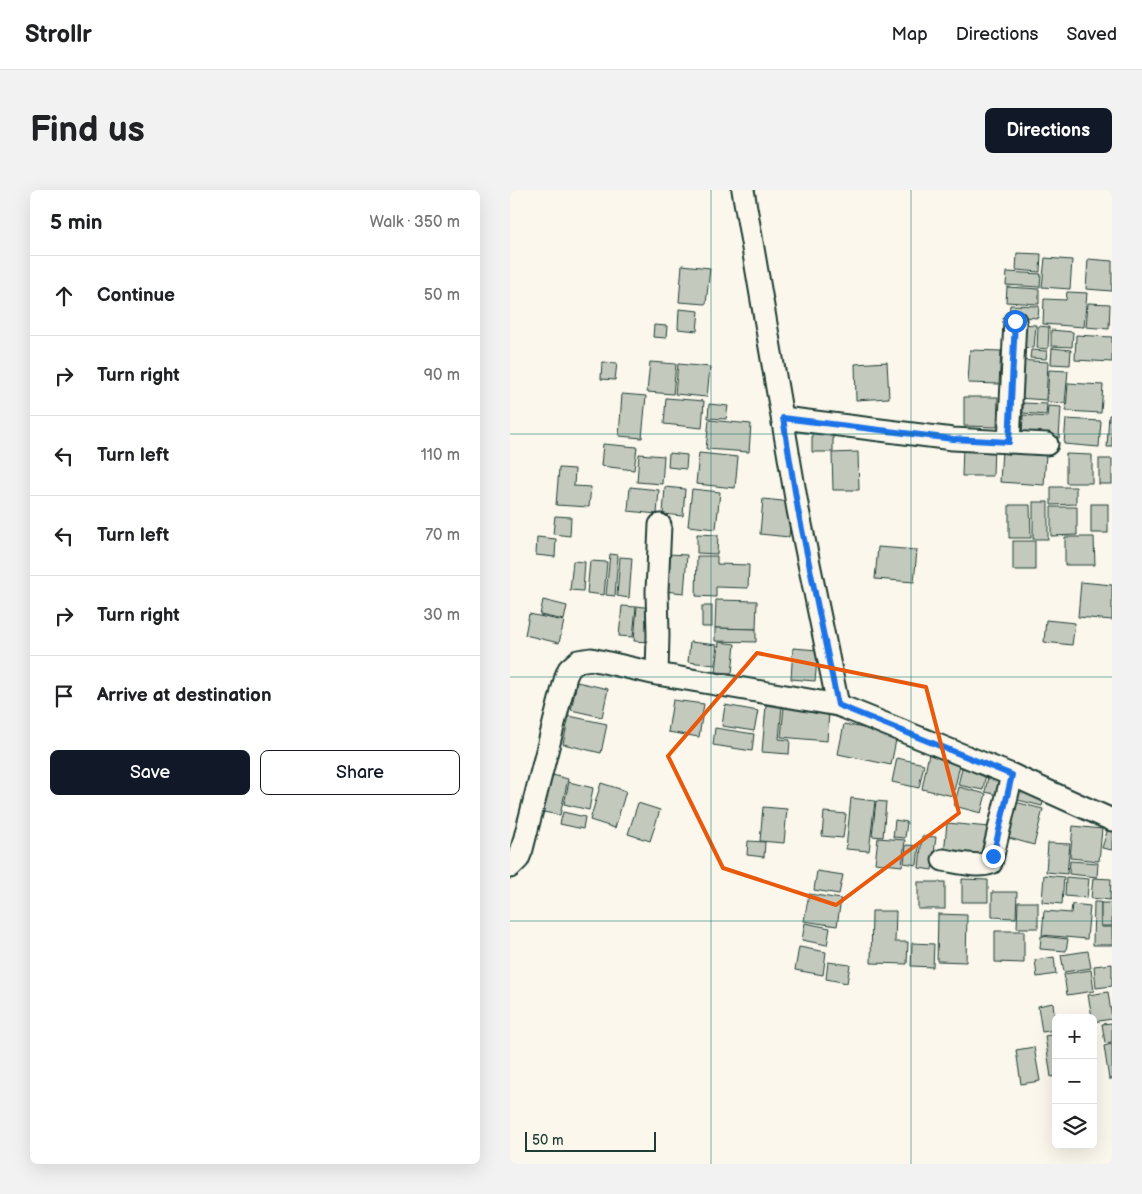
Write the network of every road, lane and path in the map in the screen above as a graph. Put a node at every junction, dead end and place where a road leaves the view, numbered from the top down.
1 (743, 190) edge
2 (1015, 321) dead end
3 (783, 418) junction
4 (1009, 442) junction
5 (1047, 444) dead end
6 (660, 525) dead end
7 (657, 674) junction
8 (838, 705) junction
9 (1012, 775) junction
10 (1112, 820) edge
11 (943, 860) dead end
12 (510, 867) edge

1 - 3 street
2 - 4 street
3 - 4 street
3 - 8 street
4 - 5 street
6 - 7 street
7 - 8 street
7 - 12 street
8 - 9 street
9 - 10 street
9 - 11 street

